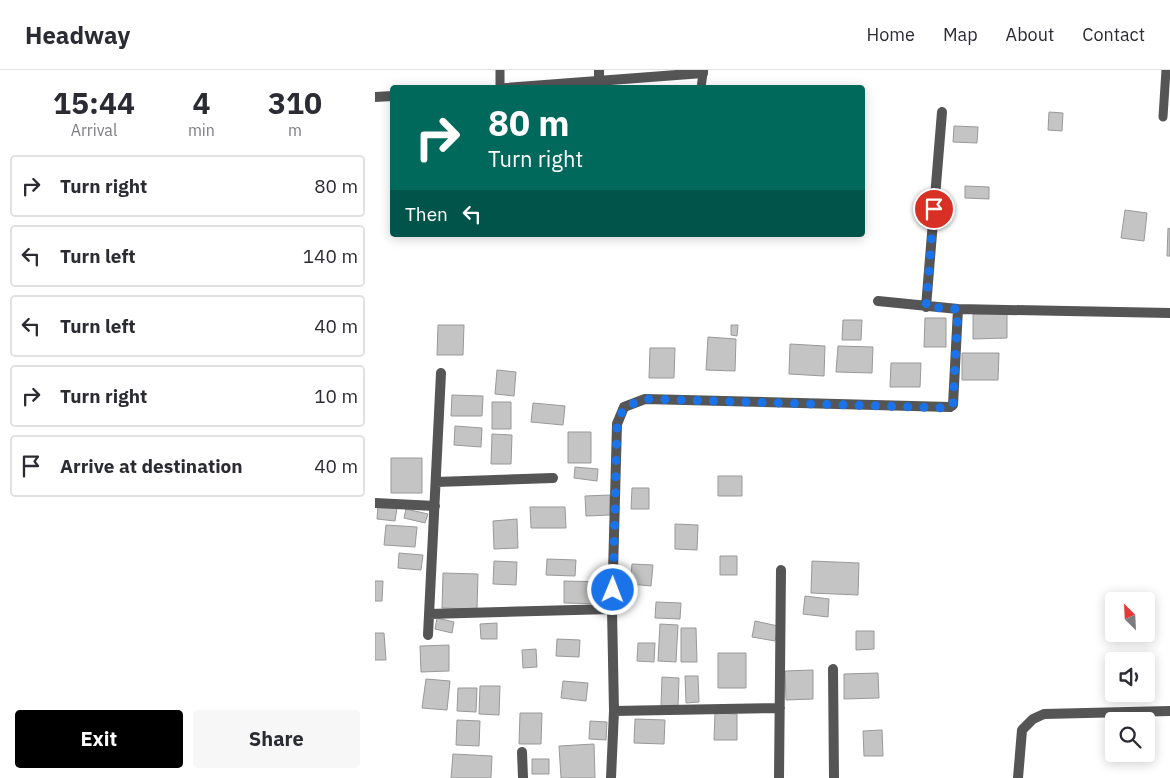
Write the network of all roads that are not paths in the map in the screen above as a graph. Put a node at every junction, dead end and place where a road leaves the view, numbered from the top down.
1 (500, 70) edge
2 (1167, 70) edge
3 (703, 71) edge
4 (599, 75) edge
5 (500, 85) edge
6 (527, 85) edge
7 (701, 85) edge
8 (390, 96) edge
9 (375, 97) edge
10 (942, 112) dead end
11 (1163, 117) dead end
12 (878, 301) dead end
13 (926, 307) junction
14 (958, 309) junction
15 (1170, 312) edge
16 (441, 372) dead end
17 (553, 478) dead end
18 (436, 482) junction
19 (375, 503) edge
20 (435, 506) junction
21 (781, 570) dead end
22 (612, 609) junction
23 (429, 614) junction
24 (428, 635) dead end
25 (833, 669) dead end
26 (780, 708) junction
27 (613, 711) junction
28 (1170, 711) edge
29 (522, 752) dead end
30 (523, 778) edge
31 (611, 778) edge
32 (779, 778) edge
33 (834, 778) edge
34 (1018, 778) edge

1 - 5 lane
2 - 11 lane
3 - 4 street
3 - 7 lane
4 - 6 street
8 - 9 street
10 - 13 street
12 - 13 street
13 - 14 street
14 - 15 street
14 - 22 street
16 - 18 street
17 - 18 street
18 - 20 street
19 - 20 street
20 - 23 street
21 - 26 street
22 - 23 street
22 - 27 street
23 - 24 street
25 - 33 street
26 - 27 street
26 - 32 street
27 - 31 street
28 - 34 street
29 - 30 street

